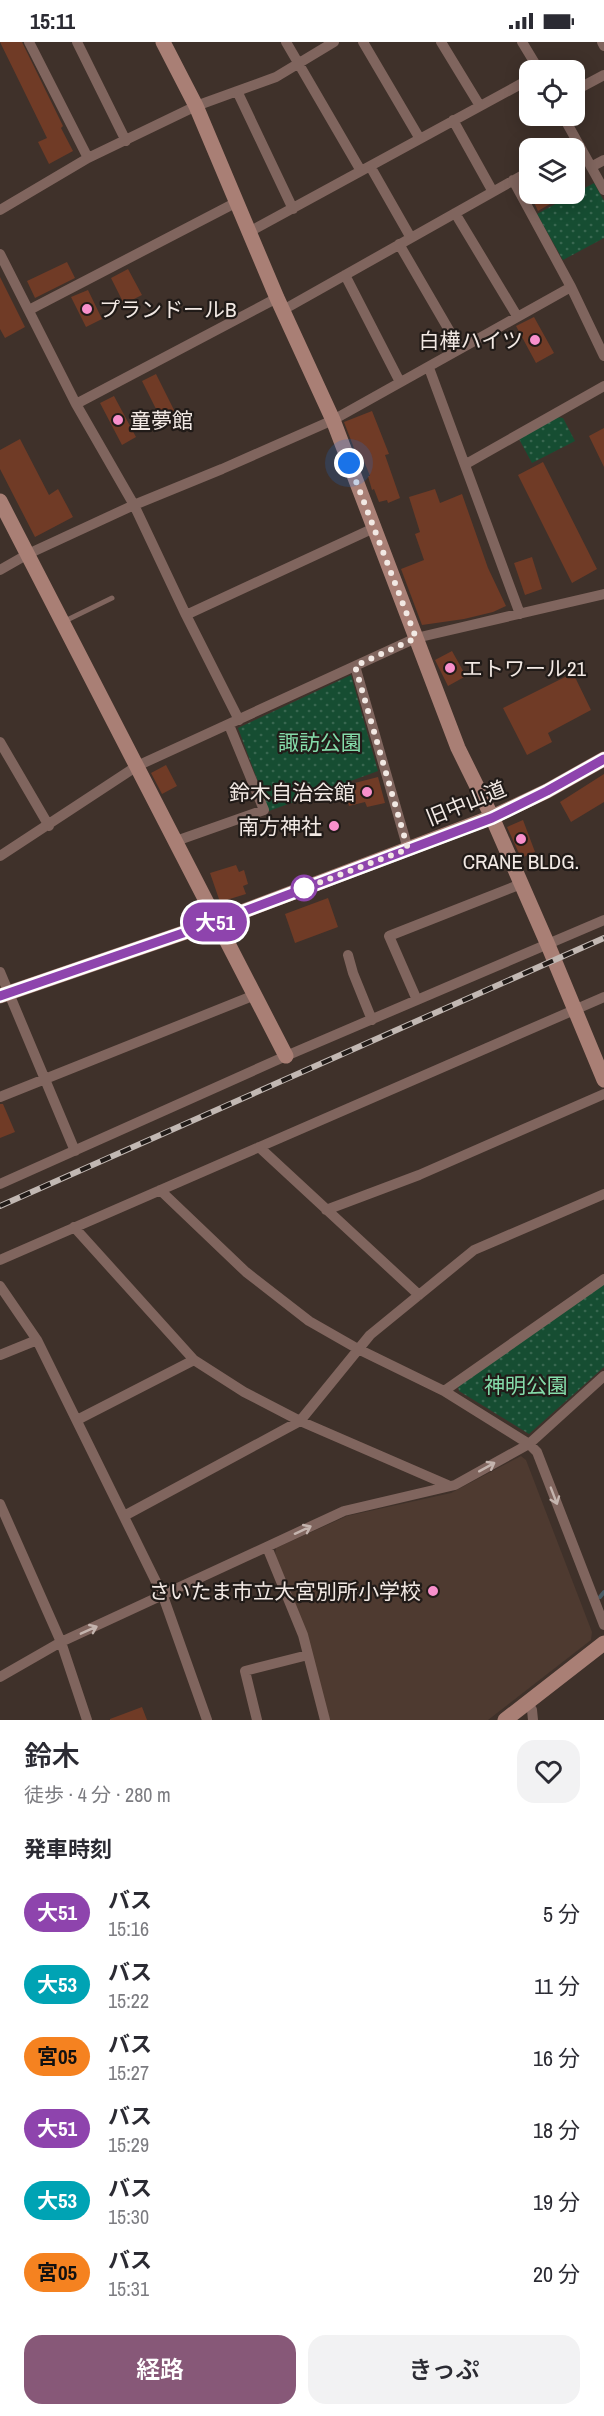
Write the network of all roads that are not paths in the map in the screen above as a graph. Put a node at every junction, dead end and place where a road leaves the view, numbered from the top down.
1 (29, 42) edge
2 (77, 42) edge
3 (163, 42) edge
4 (286, 42) edge
5 (334, 42) edge
6 (363, 42) edge
7 (441, 42) edge
8 (522, 42) edge
9 (533, 60) edge
10 (297, 64) junction
11 (604, 75) edge
12 (519, 85) edge
13 (585, 85) edge
14 (237, 91) junction
15 (196, 106) junction
16 (480, 106) junction
17 (453, 120) junction
18 (420, 139) junction
19 (126, 141) junction
20 (88, 158) junction
21 (585, 160) edge
22 (604, 160) edge
23 (591, 167) junction
24 (366, 169) junction
25 (519, 177) edge
26 (513, 180) junction
27 (604, 190) edge
28 (493, 192) junction
29 (237, 202) junction
30 (293, 208) junction
31 (0, 210) edge
32 (455, 213) junction
33 (249, 232) junction
34 (411, 238) junction
35 (399, 244) junction
36 (0, 254) edge
37 (345, 275) junction
38 (571, 287) junction
39 (280, 304) junction
40 (29, 310) junction
41 (517, 316) junction
42 (460, 349) junction
43 (604, 356) edge
44 (429, 368) junction
45 (400, 381) junction
46 (604, 386) edge
47 (76, 404) junction
48 (333, 420) junction
49 (466, 465) junction
50 (0, 501) edge
51 (134, 505) junction
52 (374, 528) junction
53 (28, 554) junction
54 (0, 570) edge
55 (604, 594) edge
56 (112, 598) dead end
57 (520, 614) junction
58 (186, 615) junction
59 (63, 622) junction
60 (416, 638) junction
61 (355, 666) junction
62 (234, 722) junction
63 (0, 742) edge
64 (604, 759) edge
65 (137, 766) junction
66 (492, 818) junction
67 (49, 826) junction
68 (176, 841) junction
69 (408, 849) junction
70 (0, 856) edge
71 (521, 884) junction
72 (604, 920) edge
73 (218, 921) junction
74 (548, 945) junction
75 (348, 955) dead end
76 (0, 972) edge
77 (4, 995) edge
78 (255, 995) junction
79 (604, 997) edge
80 (417, 1000) junction
81 (575, 1011) junction
82 (372, 1020) junction
83 (286, 1056) junction
84 (44, 1078) junction
85 (604, 1080) edge
86 (604, 1094) edge
87 (0, 1097) edge
88 (259, 1147) junction
89 (75, 1151) junction
90 (0, 1184) edge
91 (160, 1190) junction
92 (604, 1194) edge
93 (326, 1210) junction
94 (74, 1227) junction
95 (0, 1260) edge
96 (604, 1279) edge
97 (0, 1286) edge
98 (419, 1295) junction
99 (37, 1340) junction
100 (358, 1349) junction
101 (0, 1355) edge
102 (194, 1360) junction
103 (604, 1376) edge
104 (444, 1390) junction
105 (77, 1420) junction
106 (300, 1421) junction
107 (529, 1444) junction
108 (450, 1486) junction
109 (0, 1504) edge
110 (124, 1516) junction
111 (267, 1547) junction
112 (163, 1596) junction
113 (604, 1625) edge
114 (60, 1642) junction
115 (604, 1643) edge
116 (308, 1655) junction
117 (0, 1677) edge
118 (527, 1702) junction
119 (87, 1720) edge
120 (207, 1720) edge
121 (257, 1720) edge
122 (325, 1720) edge
123 (505, 1720) edge
124 (533, 1720) edge

1 - 20 street
2 - 19 street
3 - 15 street
4 - 10 street
5 - 10 street
6 - 18 street
7 - 16 street
8 - 9 street
10 - 14 street
10 - 24 street
11 - 13 street
12 - 16 street
14 - 15 street
14 - 30 street
15 - 19 street
15 - 29 street
16 - 17 street
17 - 18 street
17 - 28 street
18 - 24 street
19 - 20 street
20 - 31 street
21 - 23 street
22 - 23 street
23 - 27 street
24 - 30 street
24 - 34 street
25 - 26 street
26 - 28 street
26 - 38 street
28 - 32 street
29 - 33 street
29 - 40 street
30 - 33 street
32 - 34 street
32 - 41 street
33 - 39 street
34 - 35 street
35 - 37 street
35 - 42 street
36 - 40 street
37 - 39 street
37 - 45 street
38 - 41 street
38 - 43 street
39 - 47 street
39 - 48 street
40 - 47 street
41 - 42 street
42 - 44 street
44 - 45 street
44 - 49 street
45 - 48 street
46 - 49 street
47 - 51 street
48 - 51 street
48 - 52 street
49 - 57 street
50 - 53 street
51 - 53 street
51 - 58 street
52 - 58 street
52 - 60 street
53 - 54 street
53 - 59 street
55 - 57 street
56 - 59 lane
57 - 60 street
58 - 62 street
59 - 65 street
60 - 61 street
60 - 66 street
61 - 62 street
61 - 69 street
62 - 65 street
62 - 68 street
63 - 67 street
64 - 66 street, 旧中山道
65 - 67 street
65 - 68 street
66 - 69 street, 旧中山道
66 - 71 street
67 - 70 street
68 - 73 street
69 - 73 street, 旧中山道
71 - 74 street
71 - 80 street
72 - 74 street
73 - 77 street, 旧中山道
73 - 78 street
74 - 80 street
74 - 81 street
75 - 82 street
76 - 77 street
77 - 84 street
78 - 83 street
78 - 84 street
79 - 81 street
80 - 82 street
81 - 85 street
81 - 88 street
82 - 83 street
83 - 89 street
84 - 87 street
84 - 89 street
86 - 93 street
88 - 91 street
88 - 93 street
89 - 90 street
91 - 94 street
91 - 100 street
92 - 98 street
93 - 98 street
94 - 95 street
94 - 102 street
96 - 104 street
97 - 99 street
98 - 100 street
99 - 101 street
99 - 105 street
100 - 104 street
100 - 106 street
102 - 105 street
102 - 106 street
103 - 107 street
104 - 107 street
105 - 110 street
106 - 108 street
106 - 110 street
108 -> 107 street
107 -> 113 street
111 -> 108 street
109 - 114 street
110 - 112 street
111 - 112 street
111 - 116 street
114 -> 112 street
112 - 120 street
114 - 117 street
114 - 119 street
115 - 118 street
116 - 121 street
116 - 122 street
118 - 123 street
118 - 124 street

